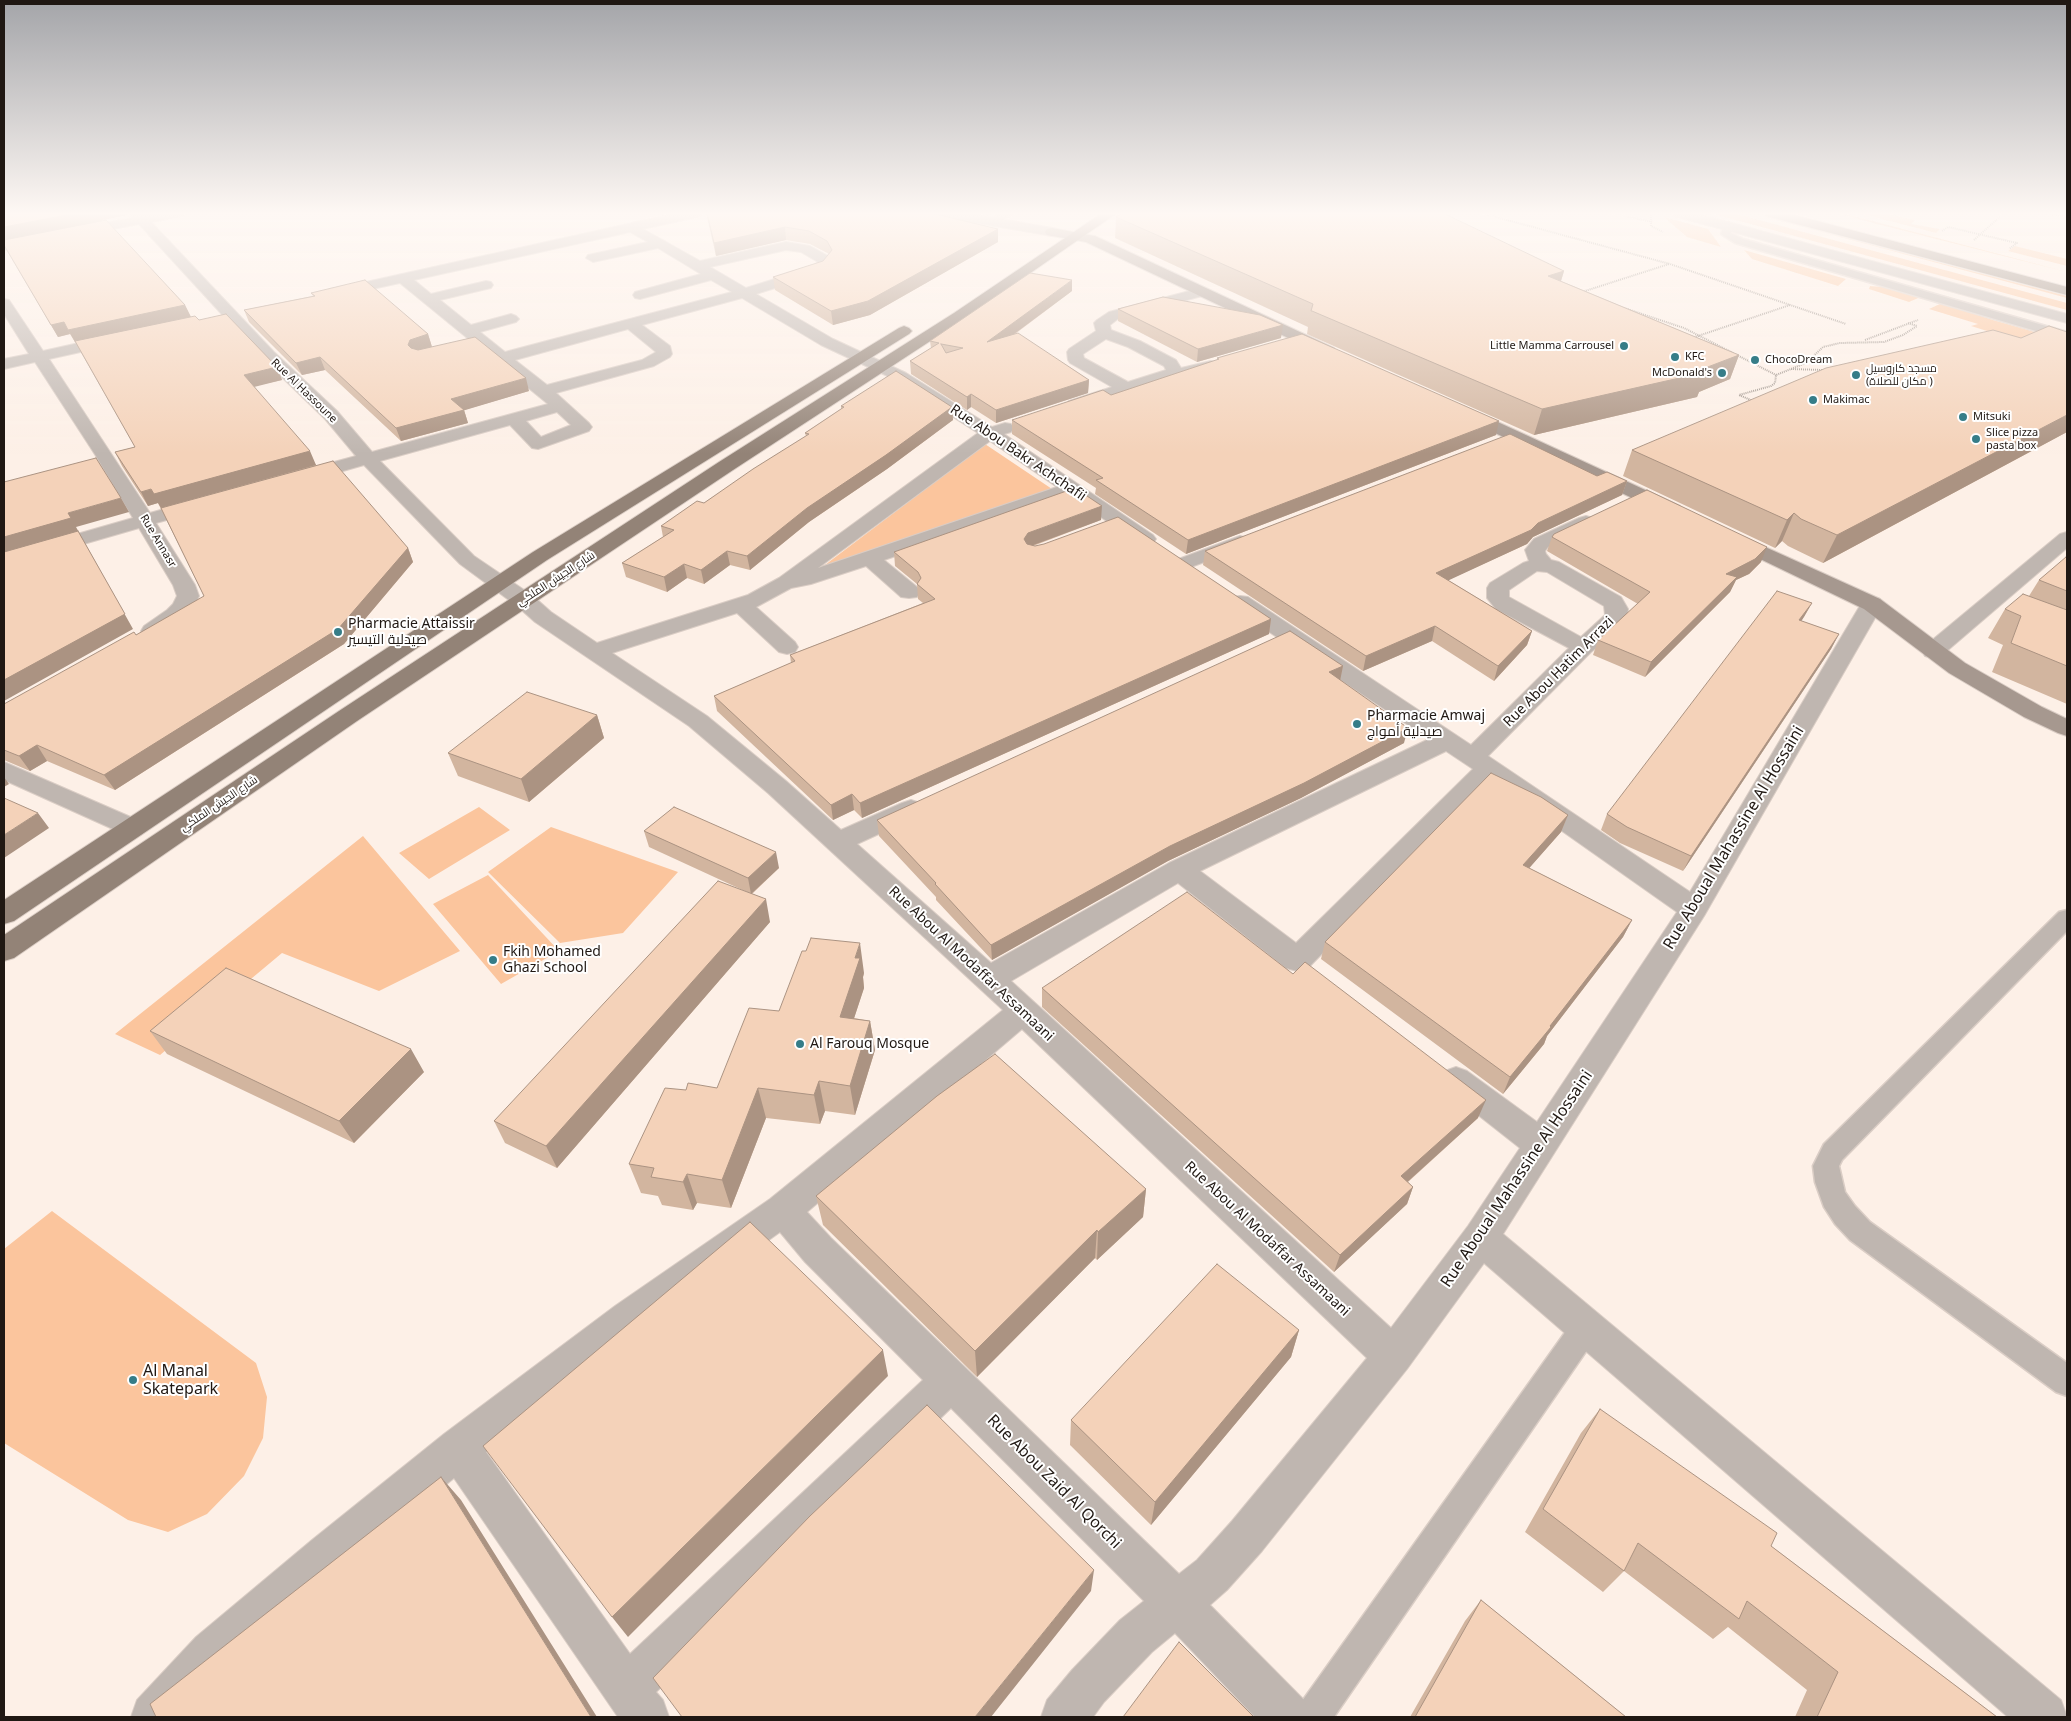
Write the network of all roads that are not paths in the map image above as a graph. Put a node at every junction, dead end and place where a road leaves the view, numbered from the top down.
1 (212, 293) edge
2 (334, 293) edge
3 (421, 293) edge
4 (451, 293) edge
5 (646, 293) edge
6 (962, 293) edge
7 (992, 293) edge
8 (1196, 293) edge
9 (1204, 293) edge
10 (1919, 293) edge
11 (1954, 293) edge
12 (1971, 293) edge
13 (742, 294) joint
14 (640, 295) dead end
15 (318, 297) edge
16 (427, 299) junction
17 (4, 303) edge
18 (1959, 305) junction
19 (252, 311) edge
20 (233, 316) junction
21 (511, 319) dead end
22 (213, 320) edge
23 (2067, 320) edge
24 (631, 324) junction
25 (1104, 333) junction
26 (2067, 336) edge
27 (125, 338) edge
28 (467, 338) junction
29 (1301, 339) junction
30 (1283, 344) edge
31 (38, 357) junction
32 (502, 358) junction
33 (858, 358) junction
34 (1343, 358) edge
35 (1229, 360) edge
36 (4, 364) edge
37 (880, 367) junction
38 (1176, 374) junction
39 (1127, 388) junction
40 (544, 391) junction
41 (1446, 403) edge
42 (560, 406) junction
43 (1062, 410) edge
44 (514, 419) junction
45 (1017, 424) edge
46 (990, 433) junction
47 (1516, 435) junction
48 (1488, 446) edge
49 (105, 456) junction
50 (367, 458) junction
51 (87, 461) edge
52 (280, 482) edge
53 (1071, 489) junction
54 (1641, 495) junction
55 (213, 501) edge
56 (1685, 516) edge
57 (146, 520) junction
58 (1720, 532) edge
59 (1257, 535) edge
60 (2067, 538) edge
61 (1170, 555) junction
62 (870, 558) junction
63 (4, 561) edge
64 (1545, 565) junction
65 (2030, 569) junction
66 (2052, 578) edge
67 (786, 582) junction
68 (499, 584) junction
69 (909, 592) dead end
70 (524, 601) junction
71 (740, 604) junction
72 (1872, 604) junction
73 (1290, 635) junction
74 (132, 642) edge
75 (788, 647) dead end
76 (1263, 647) edge
77 (1583, 647) junction
78 (595, 651) junction
79 (1933, 651) junction
80 (2067, 728) edge
81 (1448, 740) junction
82 (1481, 762) junction
83 (4, 770) edge
84 (929, 801) edge
85 (133, 828) junction
86 (839, 842) junction
87 (1179, 870) junction
88 (1694, 909) junction
89 (4, 914) edge
90 (2067, 920) edge
91 (4, 950) edge
92 (989, 979) junction
93 (1023, 1011) junction
94 (1432, 1062) edge
95 (1542, 1145) junction
96 (783, 1210) junction
97 (1481, 1238) junction
98 (1586, 1327) junction
99 (1393, 1356) junction
100 (951, 1380) junction
101 (2067, 1381) edge
102 (458, 1448) junction
103 (1177, 1602) junction
104 (636, 1703) edge
105 (154, 1717) edge
106 (1064, 1717) edge
107 (1287, 1717) edge
108 (1313, 1717) edge
109 (2044, 1717) edge

1 - 20 street, Rue Al Hassoune
2 - 15 street
3 - 16 street
4 - 16 street
5 - 14 street
6 - 33 main road, شارع الجيش الملكي
7 - 37 main road, شارع الجيش الملكي
8 - 25 street
9 - 29 street
10 - 18 lane
11 - 18 lane
12 - 23 street
13 - 24 street
13 - 33 street, Rue Abou Bakr Achchafii
16 - 28 street
17 - 31 street, Rue Annasr
18 - 26 lane
19 - 20 street
20 - 22 street
20 - 50 street, Rue Al Hassoune
21 - 28 street
24 - 32 street
24 - 40 street
25 - 38 street
25 - 39 street
27 - 31 street
28 - 32 street
29 - 30 street
29 - 34 street
31 - 36 street
31 - 49 street, Rue Annasr
32 - 40 street
33 - 37 street, Rue Abou Bakr Achchafii
33 - 68 main road, شارع الجيش الملكي
35 - 38 street
37 - 46 street, Rue Abou Bakr Achchafii
37 - 70 main road, شارع الجيش الملكي
38 - 39 street
39 - 43 street
40 - 42 street
41 - 47 street
42 - 44 street
42 - 44 street
44 - 50 street
45 - 46 street
46 - 53 street, Rue Abou Bakr Achchafii
46 - 67 street
47 - 48 street
47 - 54 street
49 - 51 street
49 - 57 street, Rue Annasr
50 - 52 street
50 - 68 street, Rue Al Hassoune
53 - 61 street, Rue Abou Bakr Achchafii
53 - 62 street
54 - 56 street
54 - 64 street
55 - 57 street
57 - 63 street
57 - 74 street, Rue Annasr
58 - 72 street
59 - 61 street
60 - 65 street
61 - 73 street, Rue Abou Bakr Achchafii
62 - 67 street
62 - 69 street
64 - 77 street, Rue Abou Hatim Arrazi
64 - 77 street
65 - 66 street
65 - 79 street
67 - 71 street
68 - 70 street, Rue Al Hassoune
68 - 85 main road, شارع الجيش الملكي
70 - 78 street, Rue Abou Al Modaffar Assamaani
70 - 91 main road, شارع الجيش الملكي
71 - 75 street
71 - 78 street
72 - 79 street
72 - 88 street, Rue Aboual Mahassine Al Hossaini
73 - 76 street
73 - 81 street, Rue Abou Bakr Achchafii
77 - 82 street, Rue Abou Hatim Arrazi
78 - 86 street, Rue Abou Al Modaffar Assamaani
79 - 80 street
81 - 82 street, Rue Abou Bakr Achchafii
81 - 87 street
82 - 87 street, Rue Abou Hatim Arrazi
82 - 88 street, Rue Abou Bakr Achchafii
83 - 85 street
84 - 86 street
85 - 89 main road, شارع الجيش الملكي
86 - 92 street, Rue Abou Al Modaffar Assamaani
87 - 92 street
88 - 95 street, Rue Aboual Mahassine Al Hossaini
90 - 101 lane
92 - 93 street, Rue Abou Al Modaffar Assamaani
93 - 96 street
93 - 99 street, Rue Abou Al Modaffar Assamaani
94 - 95 street
95 - 97 street, Rue Aboual Mahassine Al Hossaini
96 - 100 street, Rue Abou Zaid Al Qorchi
96 - 102 street
97 - 98 street
97 - 99 street, Rue Aboual Mahassine Al Hossaini
98 - 108 lane
98 - 109 street
99 - 103 street, Rue Aboual Mahassine Al Hossaini
100 - 103 street, Rue Abou Zaid Al Qorchi
100 - 104 street
102 - 104 street
102 - 105 street
103 - 106 street, Rue Aboual Mahassine Al Hossaini
103 - 107 street, Rue Abou Zaid Al Qorchi

